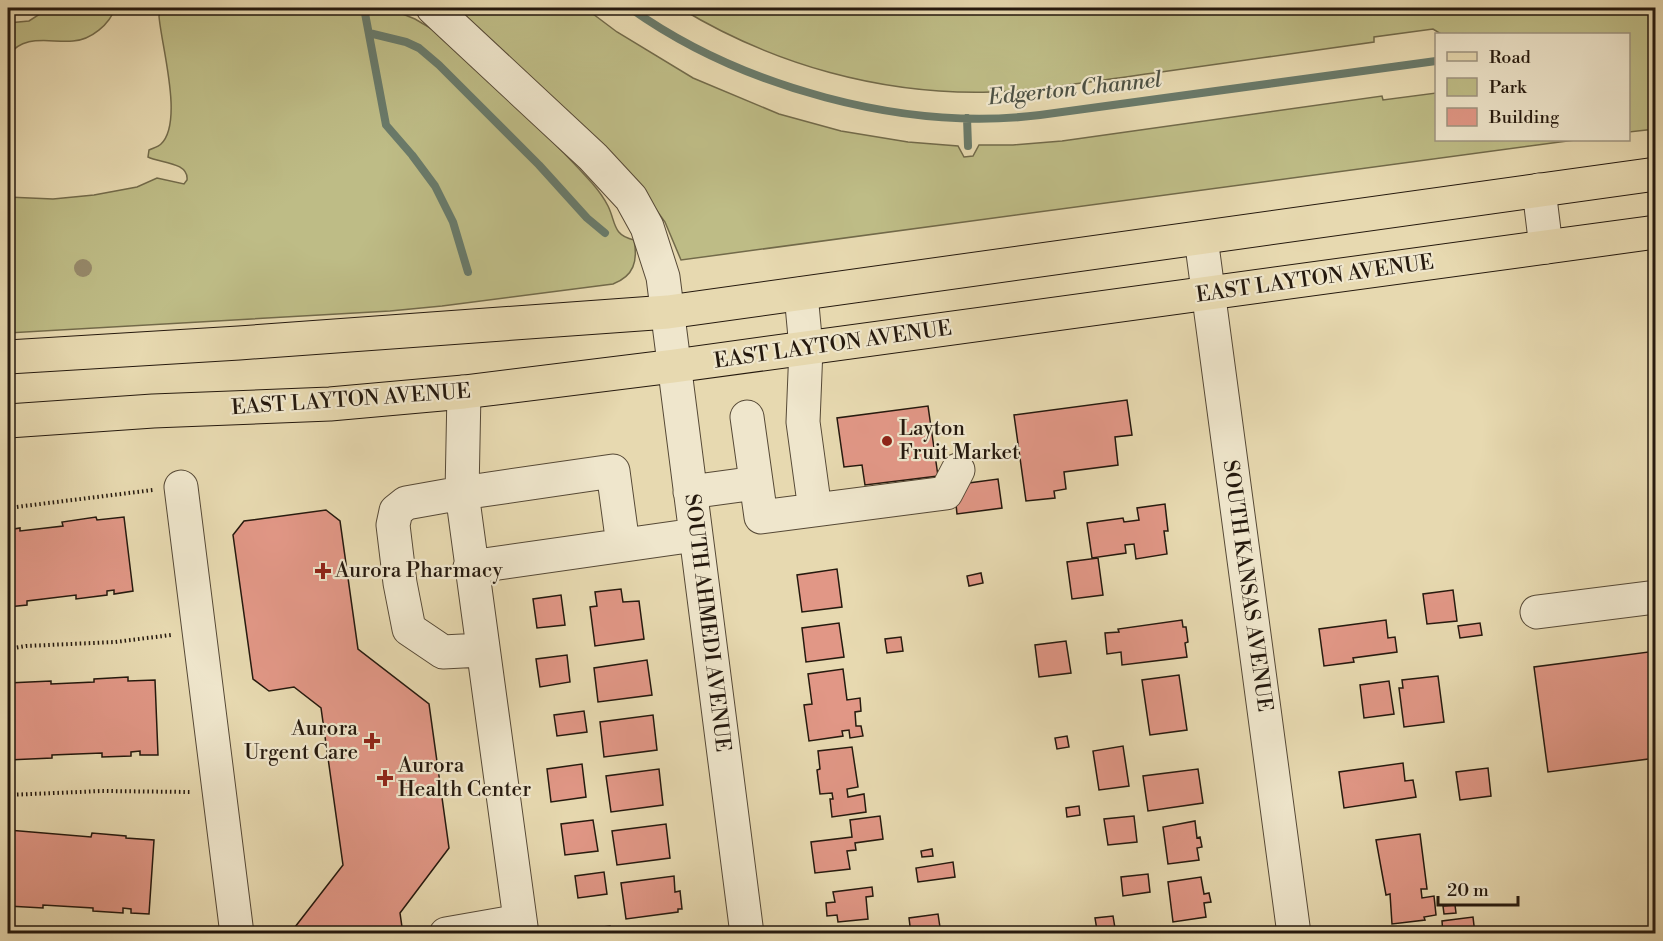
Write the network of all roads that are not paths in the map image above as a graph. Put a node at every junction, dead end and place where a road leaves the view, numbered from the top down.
1 (433, 8) edge
2 (1656, 174) edge
3 (1539, 190) junction
4 (1656, 232) edge
5 (1201, 238) junction
6 (1546, 247) junction
7 (801, 294) junction
8 (1209, 294) junction
9 (668, 312) junction
10 (806, 348) junction
11 (8, 357) edge
12 (674, 366) junction
13 (464, 393) junction
14 (747, 417) dead end
15 (8, 421) edge
16 (958, 470) dead end
17 (756, 483) junction
18 (181, 487) road end
19 (690, 492) junction
20 (462, 493) junction
21 (814, 510) junction
22 (695, 535) junction
23 (623, 545) junction
24 (470, 567) junction
25 (1656, 597) edge
26 (1537, 612) dead end
27 (482, 650) junction
28 (521, 927) edge
29 (237, 933) edge
30 (446, 933) edge
31 (747, 933) edge
32 (1294, 933) edge

1 - 9 street, SOUTH AHMEDI AVENUE
2 - 3 main road
3 - 5 main road
3 - 6 street
4 - 6 main road, EAST LAYTON AVENUE
5 - 7 main road
5 - 8 street, SOUTH KANSAS AVENUE
6 - 8 main road, EAST LAYTON AVENUE
7 - 9 main road
7 - 10 street
8 - 10 main road, EAST LAYTON AVENUE
8 - 32 street, SOUTH KANSAS AVENUE
9 - 11 main road
9 - 12 street, SOUTH AHMEDI AVENUE
10 - 12 main road, EAST LAYTON AVENUE
10 - 21 street
12 - 13 main road, EAST LAYTON AVENUE
12 - 19 street, SOUTH AHMEDI AVENUE
13 - 15 main road, EAST LAYTON AVENUE
13 - 20 street
14 - 17 street
16 - 21 street
17 - 19 street
17 - 21 street
18 - 29 street
19 - 22 street, SOUTH AHMEDI AVENUE
20 - 23 street
20 - 24 street
20 - 27 street
22 - 23 street
22 - 31 street, SOUTH AHMEDI AVENUE
23 - 24 street
24 - 27 street
25 - 26 street
27 - 28 street
28 - 30 street

